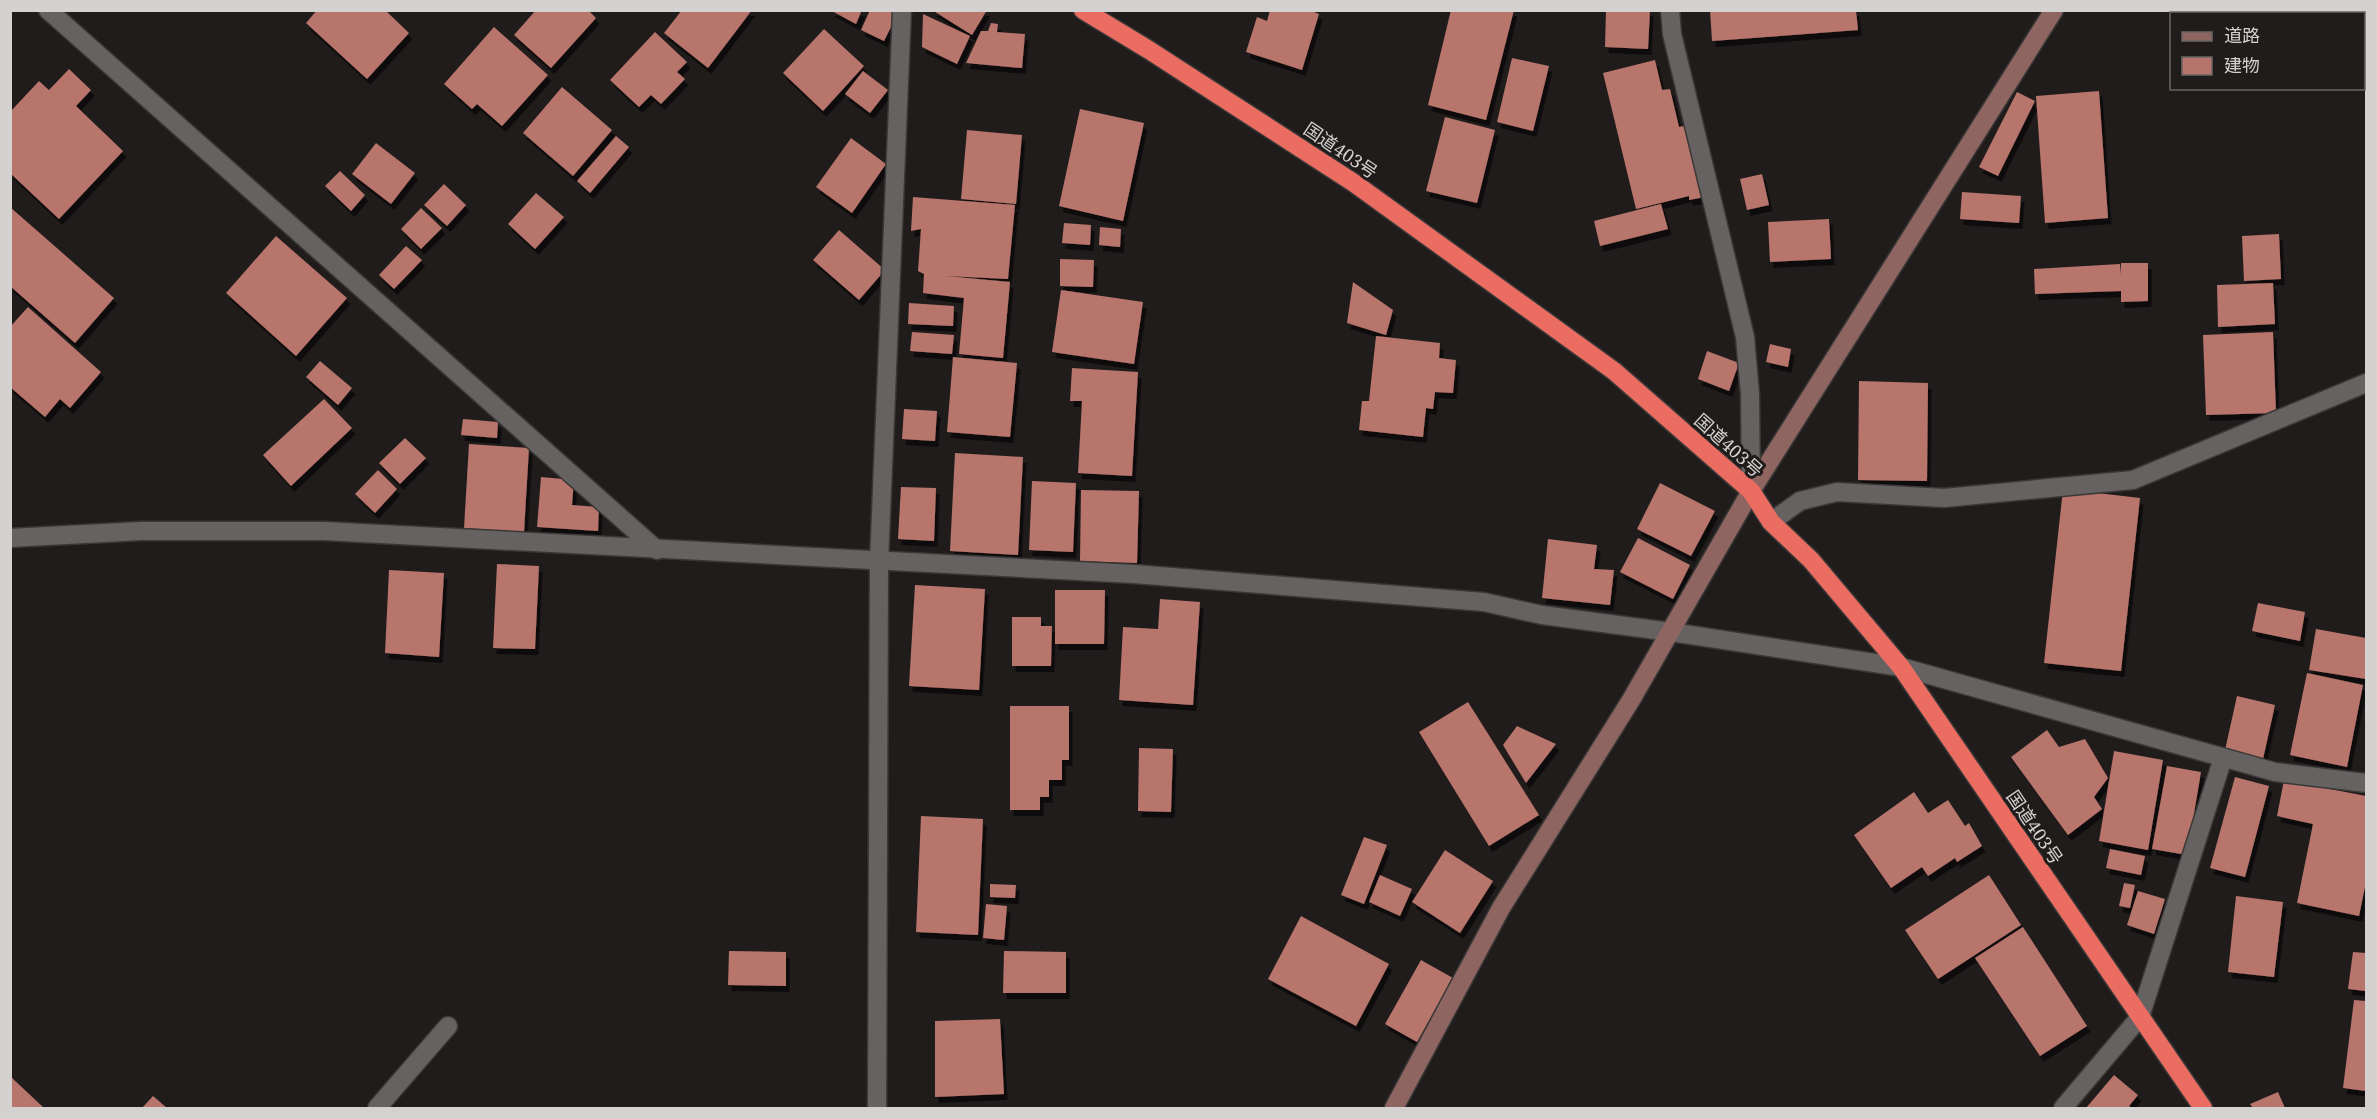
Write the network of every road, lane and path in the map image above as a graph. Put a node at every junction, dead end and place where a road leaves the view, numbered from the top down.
1 (48, 10) edge
2 (902, 10) edge
3 (1083, 10) edge
4 (1670, 10) edge
5 (2054, 10) edge
6 (2367, 383) edge
7 (1751, 491) junction
8 (1771, 522) junction
9 (10, 538) edge
10 (657, 550) junction
11 (879, 562) junction
12 (1671, 632) junction
13 (1901, 667) junction
14 (2223, 758) junction
15 (2367, 783) edge
16 (2140, 1017) junction
17 (448, 1026) dead end
18 (377, 1108) edge
19 (877, 1108) edge
20 (1394, 1108) edge
21 (2063, 1108) edge
22 (2203, 1108) edge

1 - 10 street
2 - 11 street
3 - 7 highway, 国道403号
4 - 7 street
5 - 7 street
6 - 8 street
7 - 8 highway, 国道403号
7 - 12 street
8 - 13 highway, 国道403号
9 - 10 street
10 - 11 street
11 - 12 street
11 - 19 street
12 - 13 street
12 - 20 street
13 - 14 street
13 - 16 highway, 国道403号
14 - 15 street
14 - 16 street
16 - 21 street
16 - 22 highway, 国道403号
17 - 18 street

